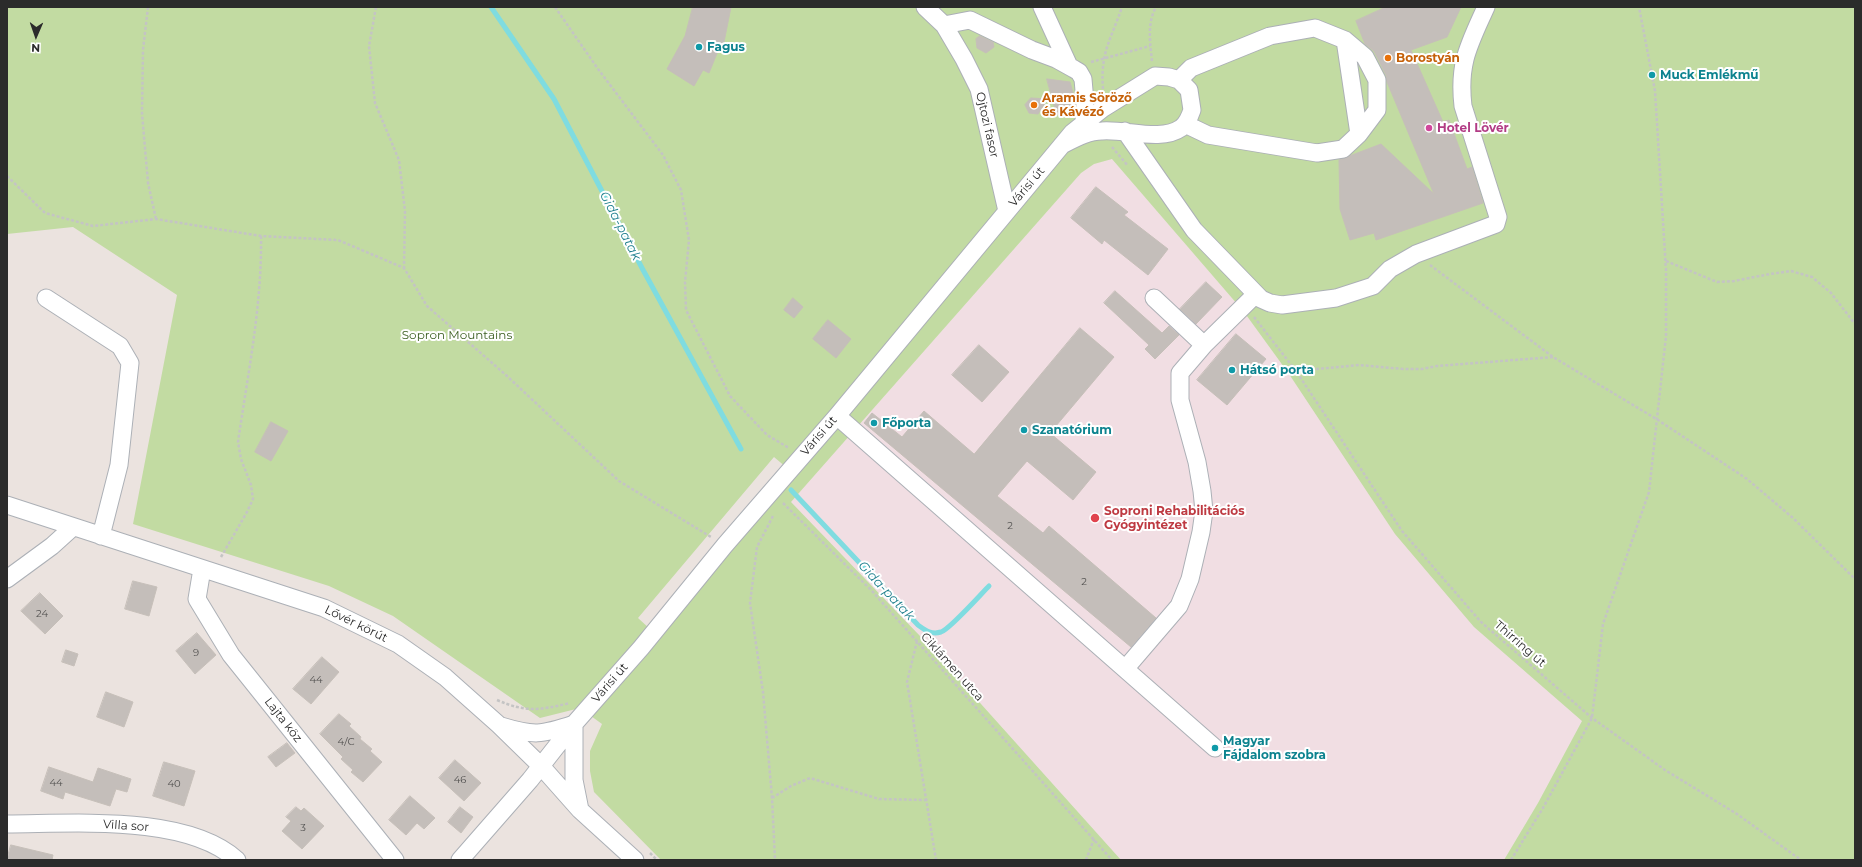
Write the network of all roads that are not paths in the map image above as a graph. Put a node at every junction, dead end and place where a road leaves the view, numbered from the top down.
1 (925, 7) edge
2 (1042, 7) edge
3 (1486, 7) edge
4 (944, 25) junction
5 (1345, 40) junction
6 (1069, 66) junction
7 (1179, 80) junction
8 (1084, 122) junction
9 (1185, 124) junction
10 (1125, 131) junction
11 (1359, 134) junction
12 (1062, 145) junction
13 (1007, 211) junction
14 (1256, 294) junction
15 (46, 298) dead end
16 (1154, 298) dead end
17 (1204, 345) junction
18 (837, 416) junction
19 (7, 505) edge
20 (73, 527) junction
21 (101, 536) junction
22 (208, 571) junction
23 (7, 579) edge
24 (1125, 669) junction
25 (574, 724) junction
26 (499, 726) junction
27 (1215, 748) dead end
28 (541, 766) junction
29 (580, 810) junction
30 (7, 824) edge
31 (237, 860) edge
32 (395, 860) edge
33 (460, 860) edge
34 (635, 860) edge

1 - 4 street, Ojtozi fasor
2 - 6 street
3 - 14 street
4 - 6 street
4 - 13 street, Ojtozi fasor
5 - 7 street
5 - 11 street
5 - 11 street
6 - 8 street
7 - 8 street, Várisi út
7 - 9 street
8 - 12 street, Várisi út
9 - 10 street, Várisi út
9 - 11 street
10 - 12 street, Várisi út
10 - 14 street
12 - 13 street, Várisi út
13 - 18 street, Várisi út
14 - 17 street
15 - 21 street
16 - 17 street
17 - 24 street
18 - 24 street
18 - 25 street, Várisi út
19 - 20 street, Lővér körút
20 - 21 street, Lővér körút
20 - 23 street
21 - 22 street, Lővér körút
22 - 26 street, Lővér körút
22 - 32 street, Lajta köz
24 - 27 street
25 - 26 street
25 - 28 street, Várisi út
25 - 29 street
26 - 28 street, Lővér körút
28 - 29 street, Lővér körút
28 - 33 street, Várisi út
29 - 34 street, Lővér körút
30 - 31 street, Villa sor

